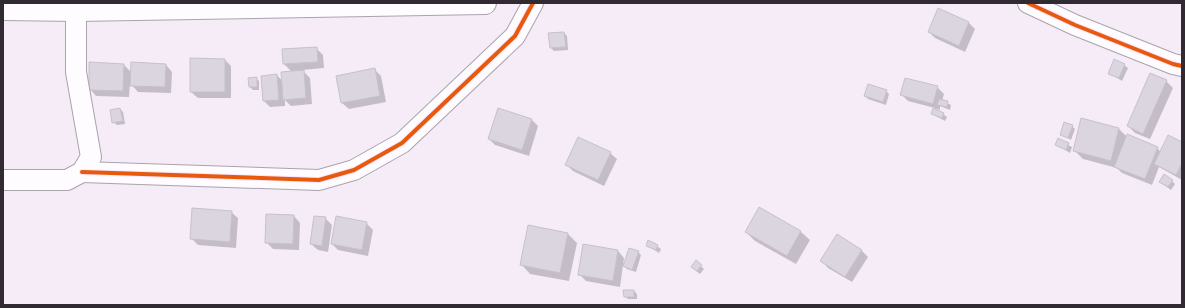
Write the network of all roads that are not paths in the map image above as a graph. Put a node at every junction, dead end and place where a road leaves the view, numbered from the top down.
1 (485, 3) edge
2 (533, 3) edge
3 (1028, 3) edge
4 (76, 6) edge
5 (3, 9) edge
6 (1182, 66) edge
7 (82, 172) junction
8 (3, 180) edge

1 - 4 main road
2 - 7 street
3 - 6 street
4 - 5 main road
4 - 7 street
7 - 8 street

